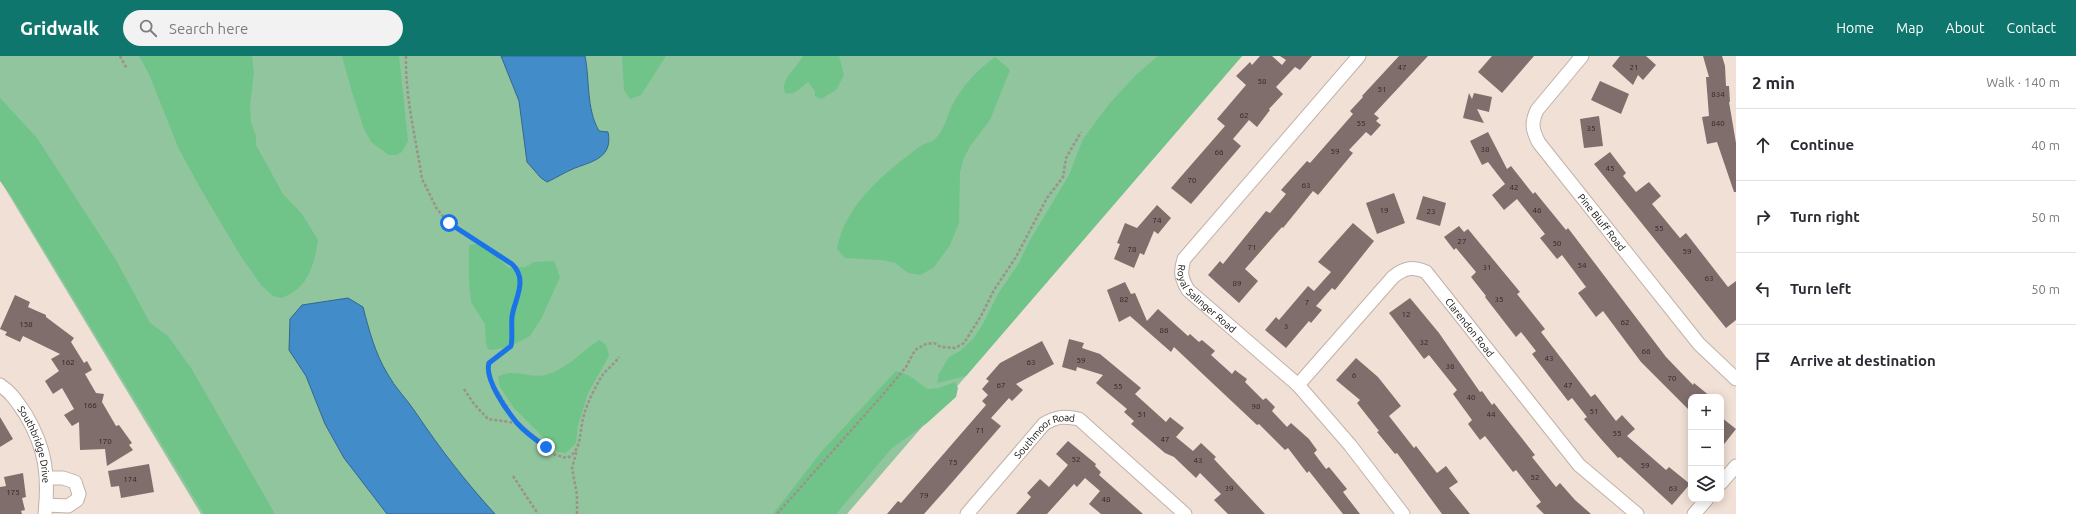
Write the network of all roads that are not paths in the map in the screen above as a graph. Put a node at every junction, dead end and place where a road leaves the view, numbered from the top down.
1 (1359, 56) edge
2 (1582, 56) edge
3 (1736, 379) edge
4 (0, 385) edge
5 (1298, 386) junction
6 (1736, 466) edge
7 (47, 478) junction
8 (1724, 480) edge
9 (1704, 502) edge
10 (46, 510) edge
11 (967, 514) edge
12 (1185, 514) edge
13 (1403, 514) edge
14 (1637, 514) edge
15 (1694, 514) edge

1 - 5 street, Royal Salinger Road
2 - 3 street, Pine Bluff Road
4 - 7 street, Southbridge Drive
5 - 13 street, Royal Salinger Road
5 - 14 street, Clarendon Road
6 - 8 street
7 - 10 street, Southbridge Drive
7 - 10 street
9 - 15 street
11 - 12 street, Southmoor Road

